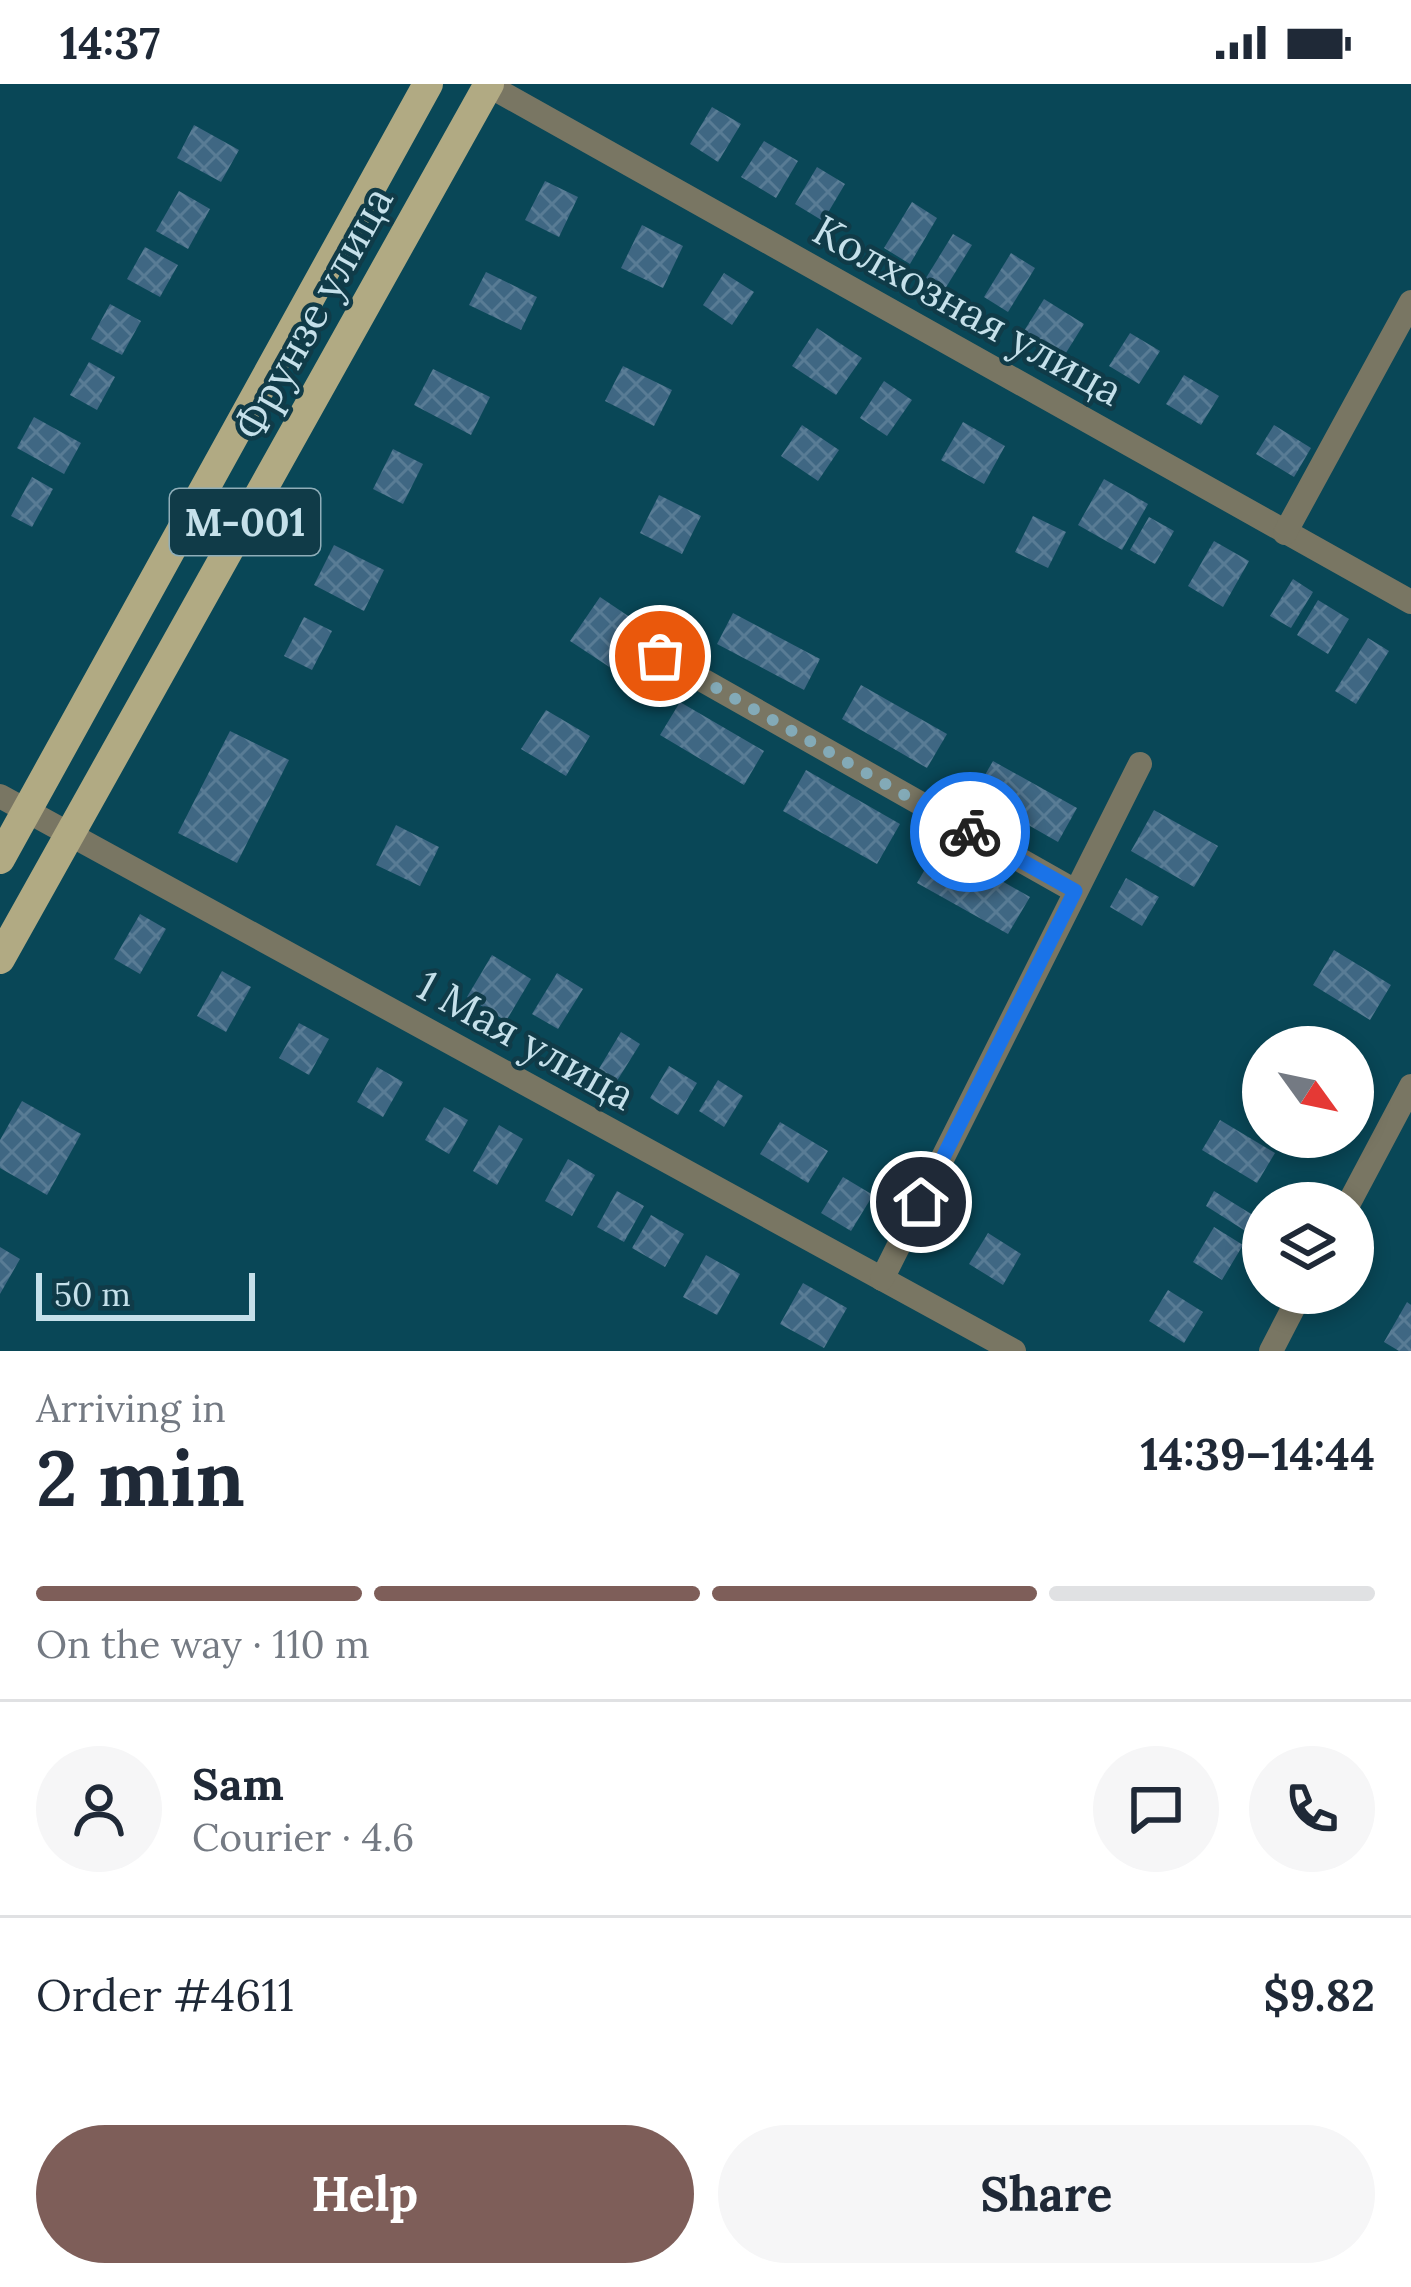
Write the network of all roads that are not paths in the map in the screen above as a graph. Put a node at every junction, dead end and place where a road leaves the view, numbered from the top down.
1 (428, 84) edge
2 (488, 84) edge
3 (1411, 302) edge
4 (1285, 532) junction
5 (1411, 602) edge
6 (660, 656) dead end
7 (1140, 764) dead end
8 (14, 804) edge
9 (70, 835) junction
10 (0, 859) edge
11 (1075, 891) junction
12 (0, 959) edge
13 (1411, 1086) edge
14 (1360, 1182) edge
15 (882, 1279) junction
16 (1290, 1314) edge
17 (1014, 1351) edge
18 (1271, 1351) edge

1 - 8 main road, Фрунзе улица / M-001
2 - 4 street, Колхозная улица
2 - 9 main road, Фрунзе улица / M-001
3 - 4 street
4 - 5 street, Колхозная улица
6 - 11 street
7 - 11 street
8 - 9 street, 1 Мая улица
8 - 10 main road, Фрунзе улица / M-001
9 - 12 main road, Фрунзе улица / M-001
9 - 15 street, 1 Мая улица
11 - 15 street
13 - 14 street
15 - 17 street, 1 Мая улица
16 - 18 street

